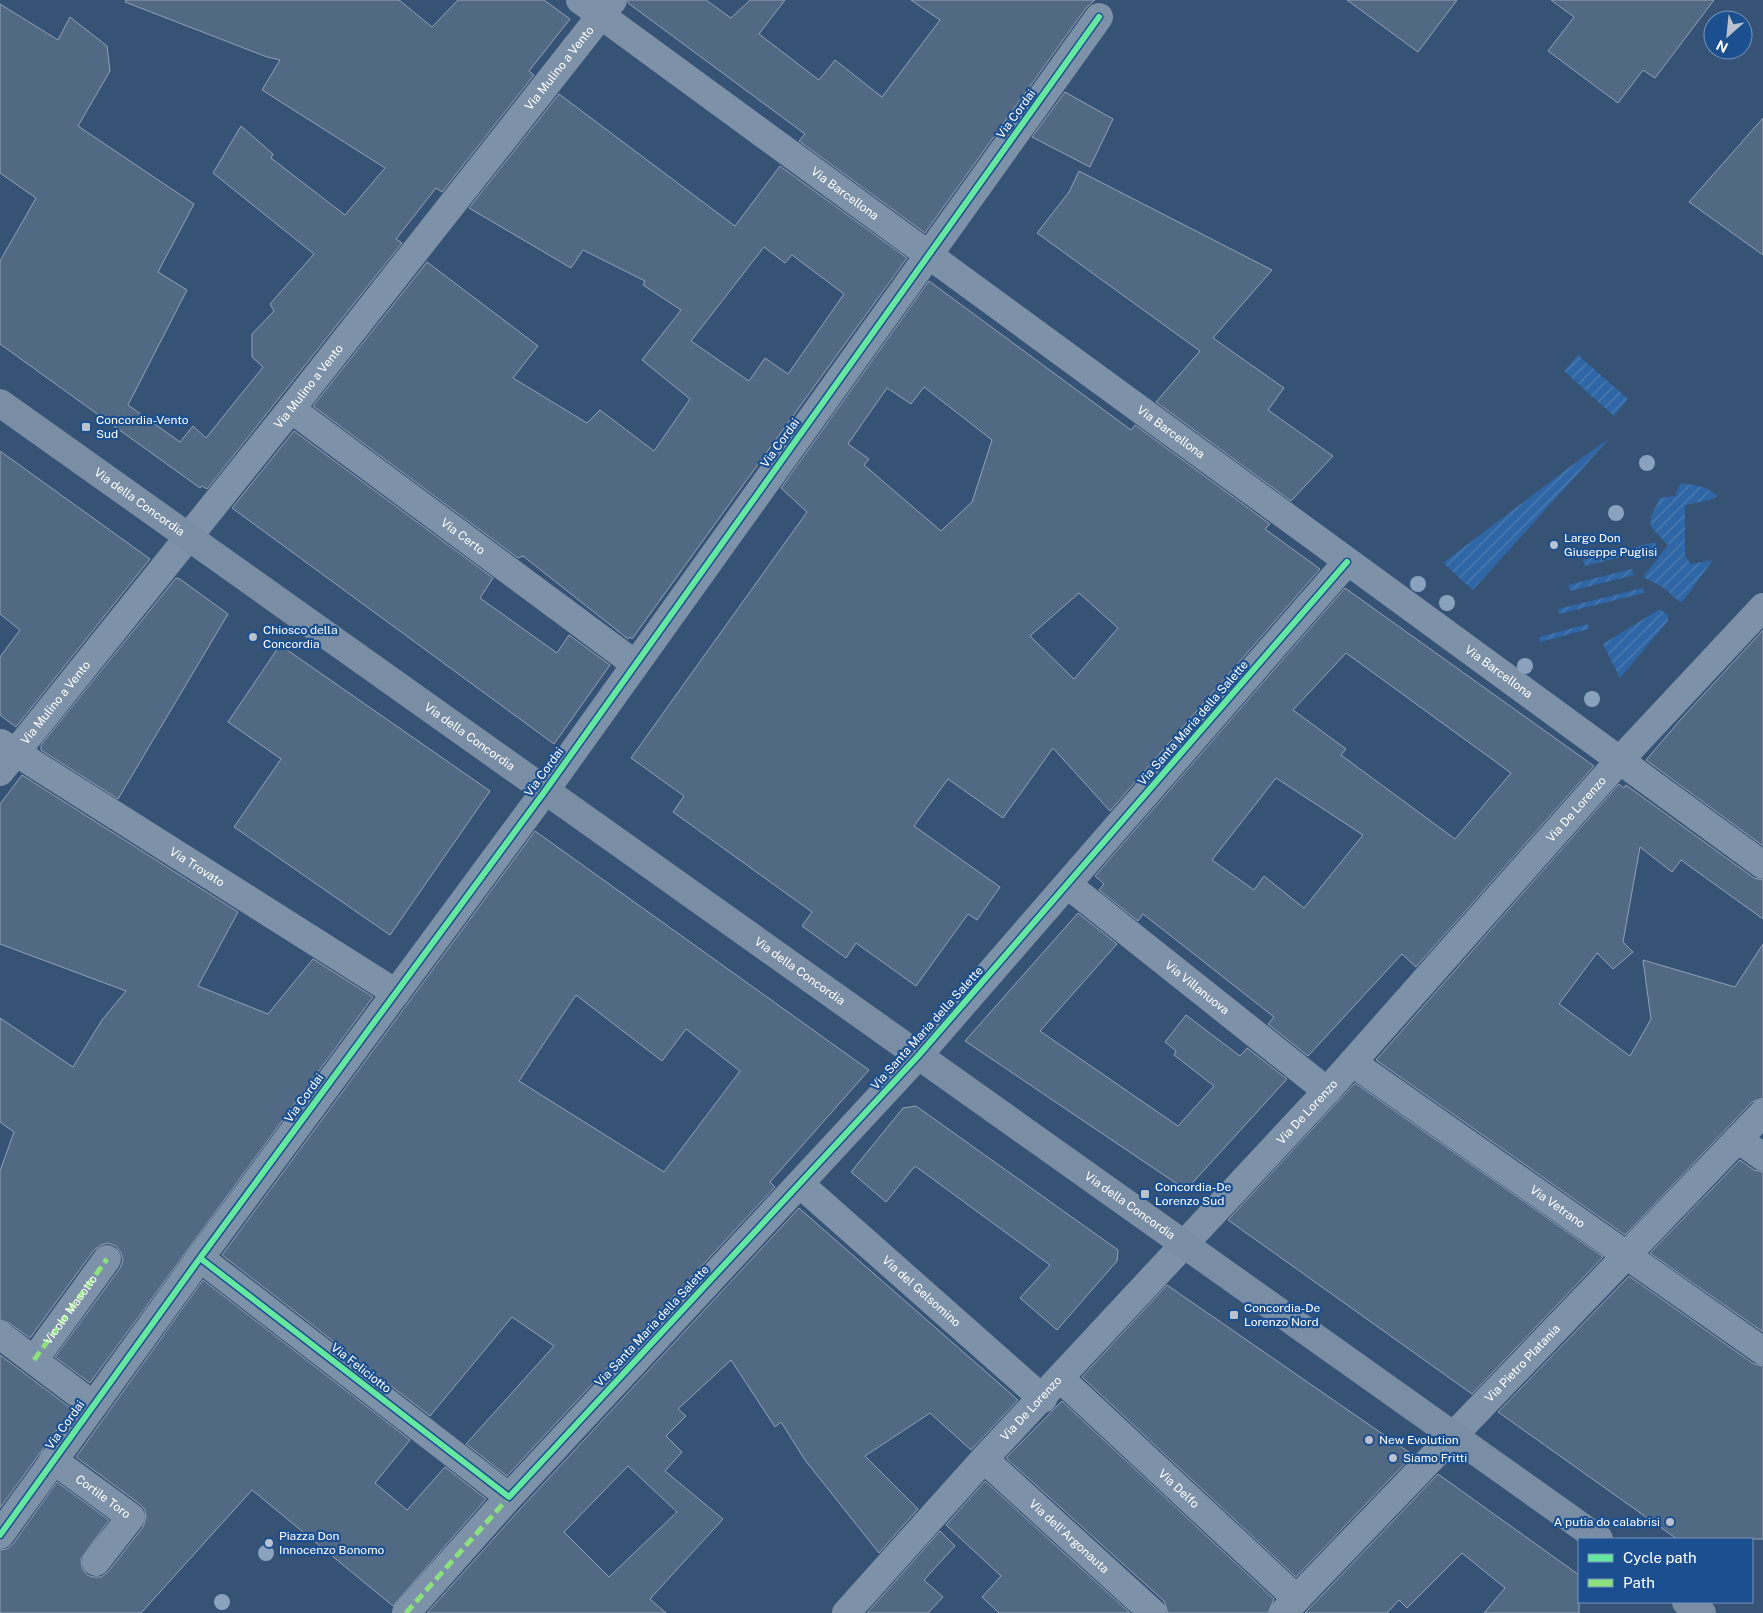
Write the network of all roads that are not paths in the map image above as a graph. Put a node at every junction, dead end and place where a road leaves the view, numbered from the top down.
1 (598, 5) edge
2 (1099, 17) dead end
3 (928, 255) junction
4 (0, 403) edge
5 (291, 409) junction
6 (188, 538) junction
7 (1347, 562) junction
8 (1763, 607) edge
9 (635, 664) junction
10 (5, 755) edge
11 (1620, 761) junction
12 (545, 791) junction
13 (1763, 865) edge
14 (1068, 885) junction
15 (396, 993) junction
16 (918, 1056) junction
17 (1353, 1063) junction
18 (1327, 1091) junction
19 (1763, 1113) edge
20 (1738, 1139) junction
21 (1763, 1157) edge
22 (800, 1184) junction
23 (1184, 1246) junction
24 (1626, 1256) junction
25 (200, 1258) junction
26 (107, 1259) dead end
27 (0, 1335) edge
28 (1763, 1351) edge
29 (34, 1360) junction
30 (1061, 1379) junction
31 (1043, 1399) junction
32 (93, 1405) junction
33 (1454, 1435) junction
34 (984, 1459) junction
35 (53, 1460) junction
36 (509, 1497) junction
37 (0, 1535) edge
38 (1598, 1538) edge
39 (96, 1562) dead end
40 (1687, 1603) edge
41 (1290, 1606) edge
42 (406, 1613) edge
43 (846, 1613) edge
44 (1153, 1613) edge
45 (1702, 1613) edge

1 - 3 street, Via Barcellona
1 - 5 street, Via Mulino a Vento
2 - 3 street, Via Cordai
3 - 7 street, Via Barcellona
3 - 9 street, Via Cordai
4 - 6 main road, Via della Concordia
5 - 6 street, Via Mulino a Vento
5 - 9 street, Via Certo
6 - 10 street, Via Mulino a Vento
6 - 12 main road, Via della Concordia
7 - 11 street, Via Barcellona
7 - 14 street, Via Santa Maria della Salette
8 - 11 street, Via De Lorenzo
9 - 12 street, Via Cordai
10 - 15 street, Via Trovato
11 - 13 street, Via Barcellona
11 - 17 street, Via De Lorenzo
12 - 15 street, Via Cordai
12 - 16 main road, Via della Concordia
14 - 16 street, Via Santa Maria della Salette
14 - 18 street, Via Villanuova
15 - 25 street, Via Cordai
16 - 22 street, Via Santa Maria della Salette
16 - 23 main road, Via della Concordia
17 - 18 street, Via De Lorenzo
17 - 24 street, Via Vetrano
18 - 23 street, Via De Lorenzo
19 - 20 street, Via Pietro Platania
20 - 21 street
20 - 24 street, Via Pietro Platania
22 - 31 street, Via del Gelsomino
22 - 36 street, Via Santa Maria della Salette
23 - 30 street, Via De Lorenzo
23 - 33 main road, Via della Concordia
24 - 28 street, Via Vetrano
24 - 33 street, Via Pietro Platania
25 - 32 street, Via Cordai
25 - 36 street, Via Feliciotto
26 - 29 street, Vicolo Masotto
27 - 29 street
29 - 32 street
30 - 31 street, Via De Lorenzo
30 - 41 street, Via Delfo
31 - 34 street, Via De Lorenzo
32 - 35 street, Via Cordai
33 - 38 main road, Via della Concordia
33 - 41 street, Via Pietro Platania
34 - 43 street, Via De Lorenzo
34 - 44 street, Via dell'Argonauta
35 - 37 street, Via Cordai
35 - 39 street, Cortile Toro
36 - 42 street, Via Santa Maria della Salette
40 - 45 main road

